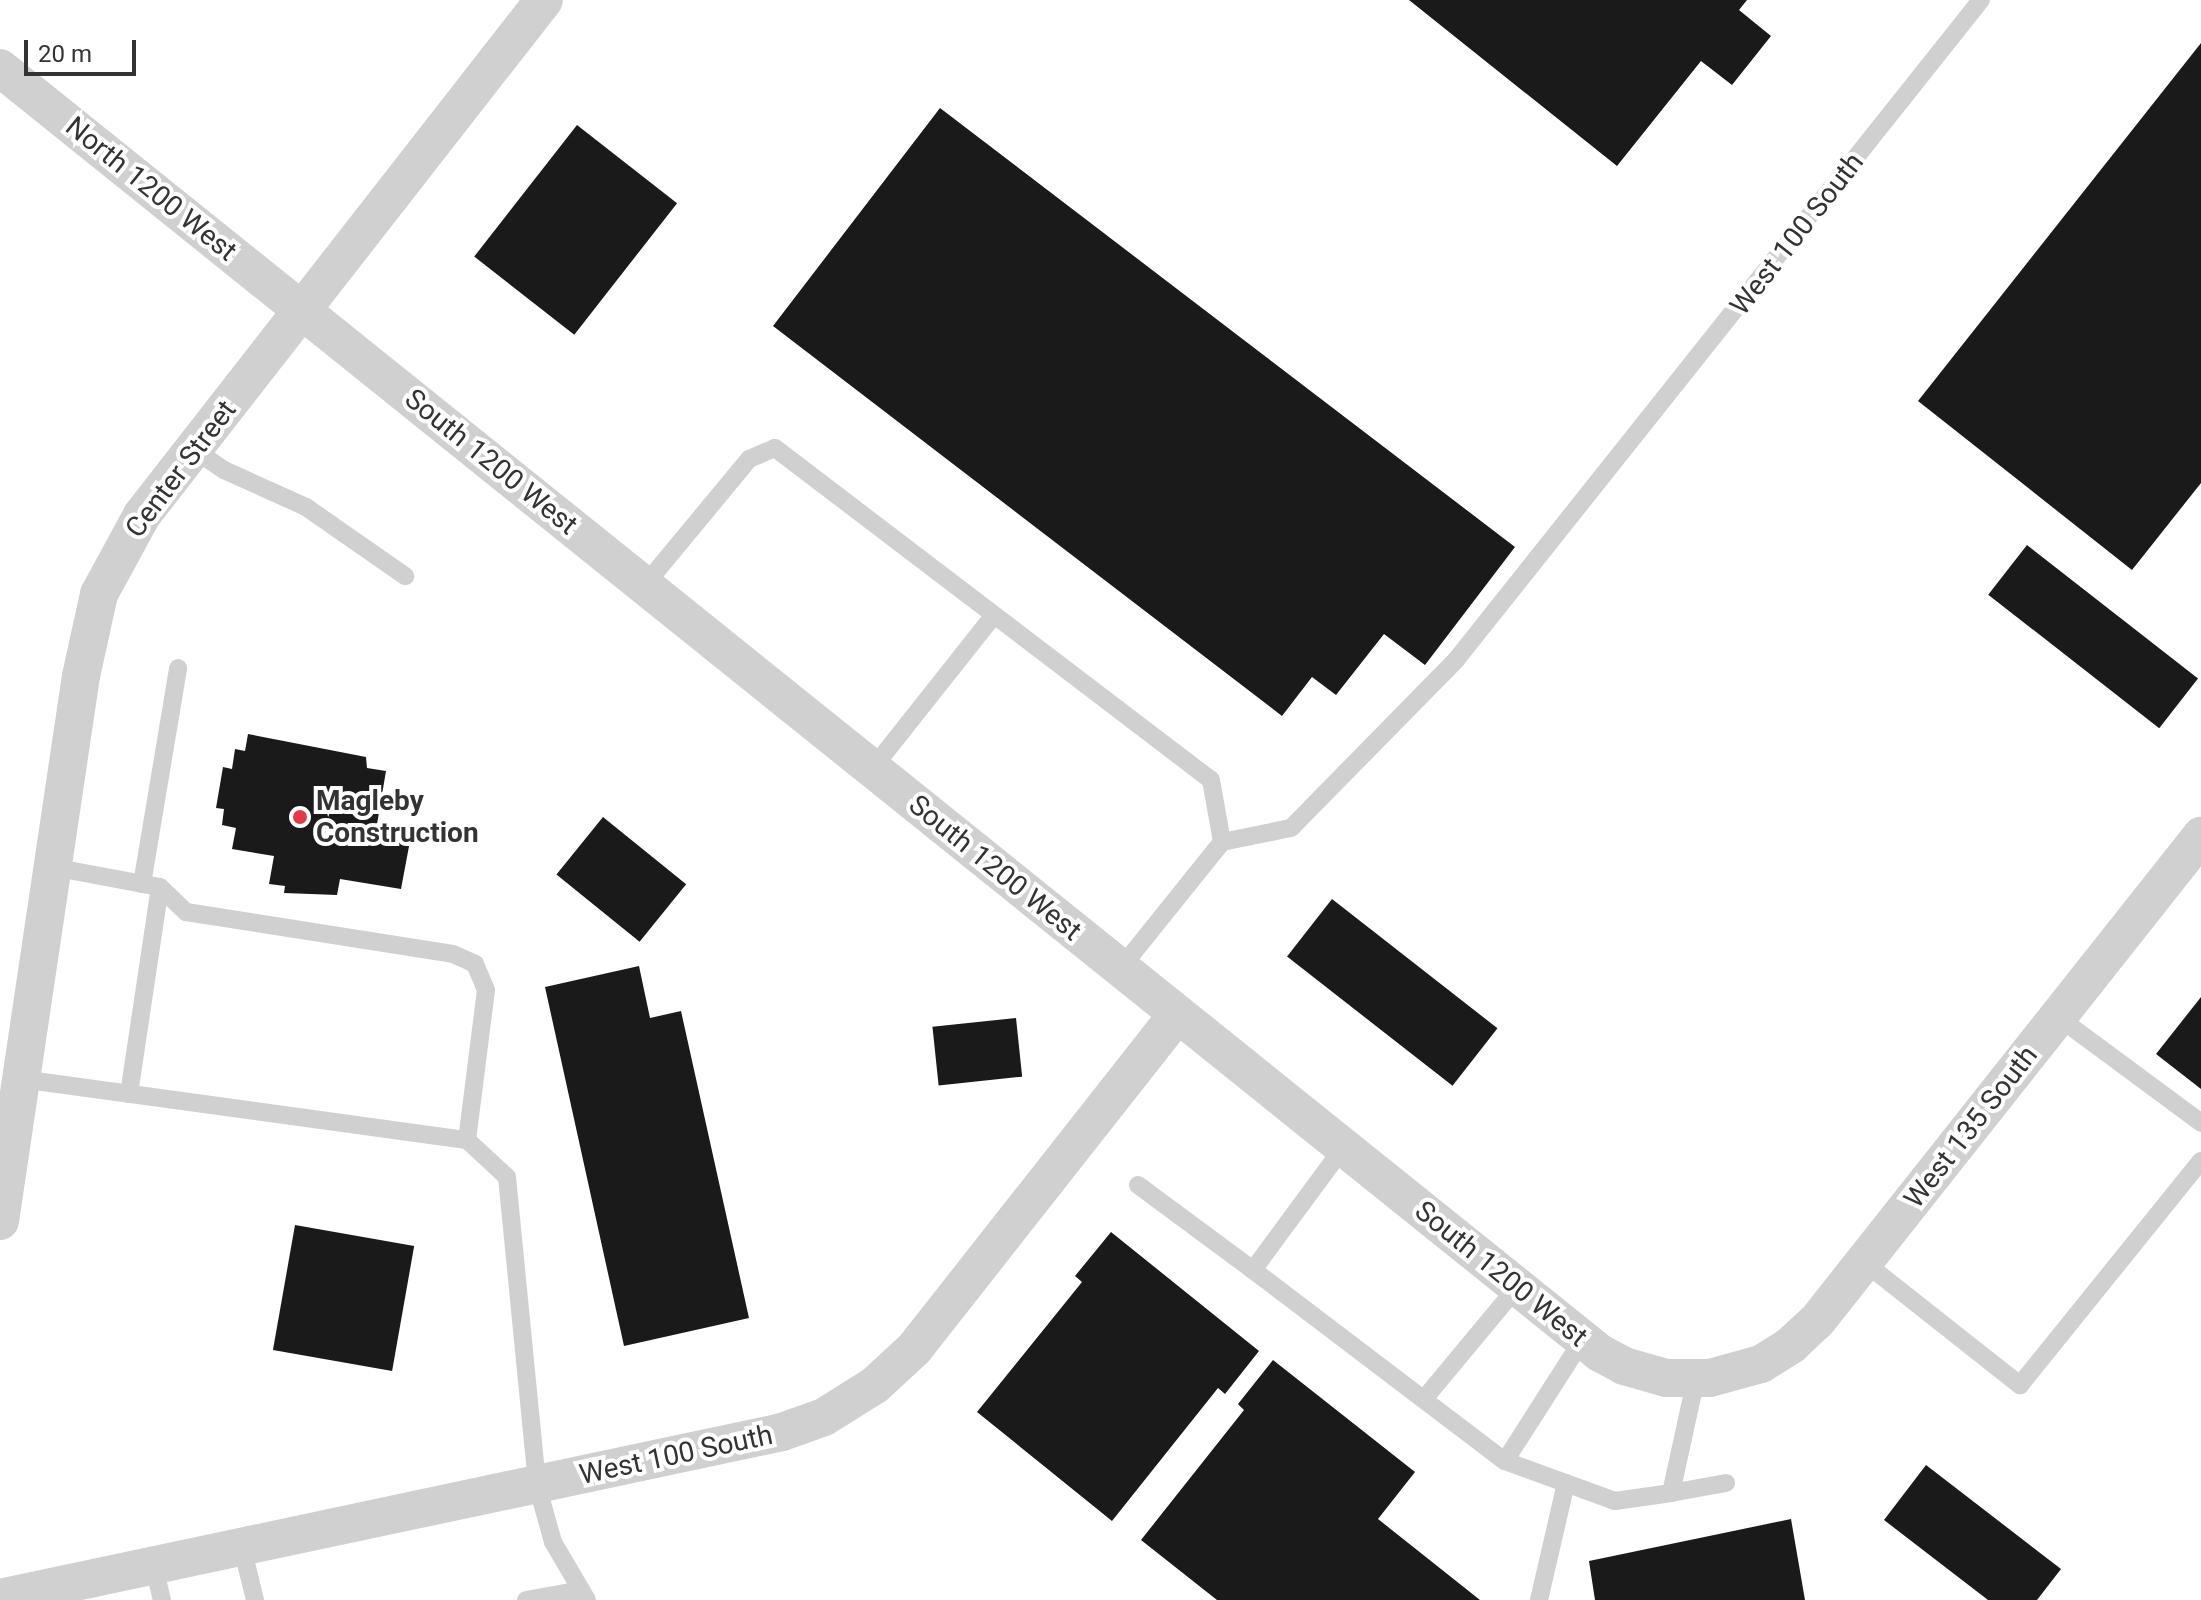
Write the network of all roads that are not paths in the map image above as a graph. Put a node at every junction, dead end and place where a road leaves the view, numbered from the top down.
1 (544, 0) edge
2 (1981, 0) edge
3 (0, 68) edge
4 (302, 311) junction
5 (193, 449) junction
6 (405, 576) dead end
7 (644, 586) junction
8 (994, 615) junction
9 (178, 668) dead end
10 (872, 769) junction
11 (2201, 836) edge
12 (1222, 842) junction
13 (52, 867) junction
14 (151, 886) junction
15 (1120, 969) junction
16 (1177, 1015) junction
17 (2058, 1017) junction
18 (21, 1079) junction
19 (129, 1094) junction
20 (2201, 1123) edge
21 (467, 1140) junction
22 (1343, 1148) junction
23 (2201, 1161) edge
24 (1138, 1185) dead end
25 (0, 1221) edge
26 (1864, 1262) junction
27 (1253, 1270) junction
28 (1517, 1287) junction
29 (1583, 1339) junction
30 (1703, 1378) junction
31 (1424, 1399) junction
32 (1505, 1461) junction
33 (1566, 1483) junction
34 (1726, 1483) dead end
35 (537, 1485) junction
36 (1671, 1493) junction
37 (242, 1547) junction
38 (158, 1583) edge
39 (584, 1595) edge
40 (0, 1598) edge
41 (255, 1600) edge
42 (526, 1600) edge
43 (1539, 1600) edge

1 - 4 street, Center Street
2 - 12 lane, West 100 South
3 - 4 street, North 1200 West
4 - 5 street, Center Street
4 - 7 street, South 1200 West
5 - 6 lane
5 - 13 street, Center Street
7 - 8 lane
7 - 10 street, South 1200 West
8 - 10 lane
8 - 12 lane
9 - 14 lane
10 - 15 street, South 1200 West
11 - 17 street, West 135 South
12 - 15 lane
13 - 14 lane
13 - 18 street, Center Street
14 - 19 lane
14 - 21 lane
15 - 16 street, South 1200 West
16 - 22 street, South 1200 West
16 - 35 street, West 100 South
17 - 20 lane
17 - 26 street, West 135 South
18 - 19 lane
18 - 25 street, Center Street
19 - 21 lane
21 - 35 lane
22 - 27 lane
22 - 28 street, South 1200 West
23 - 26 lane
24 - 27 lane
26 - 30 street, West 135 South
27 - 31 lane
28 - 29 street, South 1200 West
28 - 31 lane
29 - 30 street, South 1200 West
29 - 32 lane
30 - 36 lane
31 - 32 lane
32 - 33 lane
33 - 36 lane
33 - 43 lane
34 - 36 lane
35 - 37 street, West 100 South
35 - 39 lane
37 - 38 street, West 100 South
37 - 41 lane
38 - 40 street, West 100 South
39 - 42 lane

